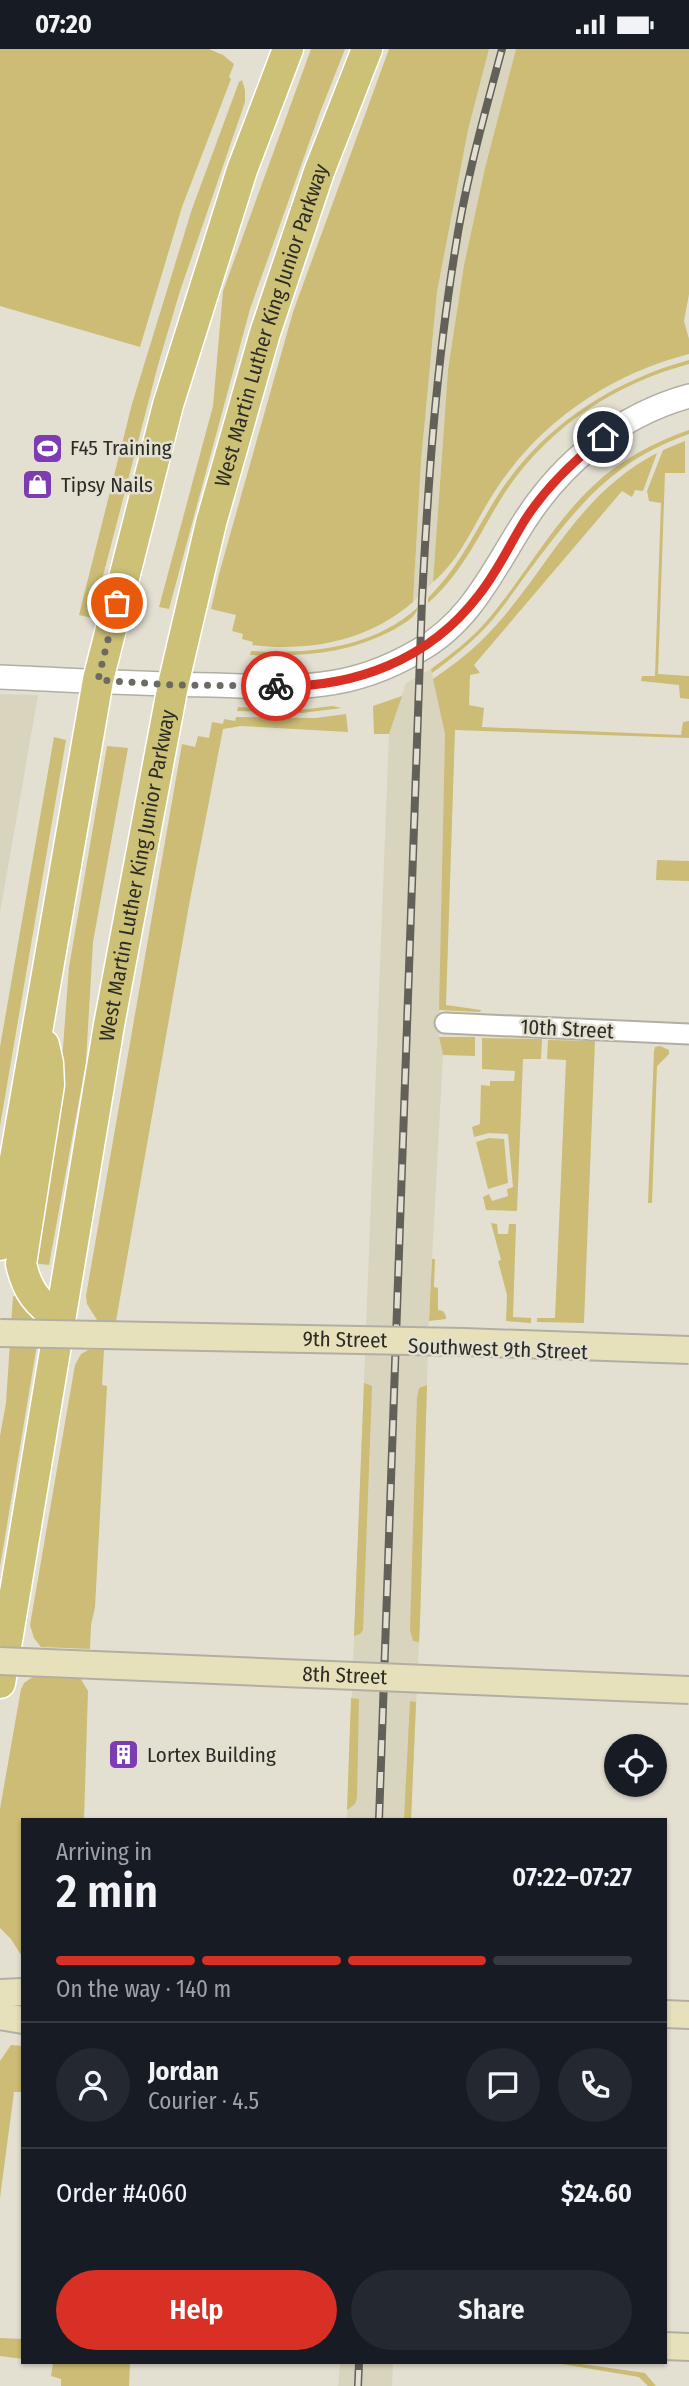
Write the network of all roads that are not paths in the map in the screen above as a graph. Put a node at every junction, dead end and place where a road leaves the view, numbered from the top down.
1 (288, 49) edge
2 (367, 49) edge
3 (689, 397) edge
4 (0, 677) edge
5 (98, 680) junction
6 (173, 685) junction
7 (39, 1021) junction
8 (444, 1023) dead end
9 (689, 1034) edge
10 (0, 1245) edge
11 (60, 1318) junction
12 (0, 1333) edge
13 (689, 1353) edge
14 (1, 1663) edge
15 (689, 1690) edge
16 (21, 1992) edge
17 (0, 1993) edge
18 (667, 2014) edge
19 (689, 2015) edge
20 (0, 2016) edge
21 (21, 2020) edge
22 (667, 2346) edge
23 (689, 2347) edge

1 - 5 main road
2 - 6 main road, West Martin Luther King Junior Parkway
3 - 6 street
4 - 5 street
5 - 6 street
5 - 7 main road
6 - 11 main road, West Martin Luther King Junior Parkway
7 - 10 main road
7 - 11 main road
8 - 9 street, 10th Street
11 - 13 street, Southwest 9th Street
11 - 14 main road, West Martin Luther King Junior Parkway
12 - 13 main road, 9th Street, bridge
14 - 15 main road, 8th Street, bridge
16 - 17 main road
18 - 19 main road
20 - 21 main road
22 - 23 main road

